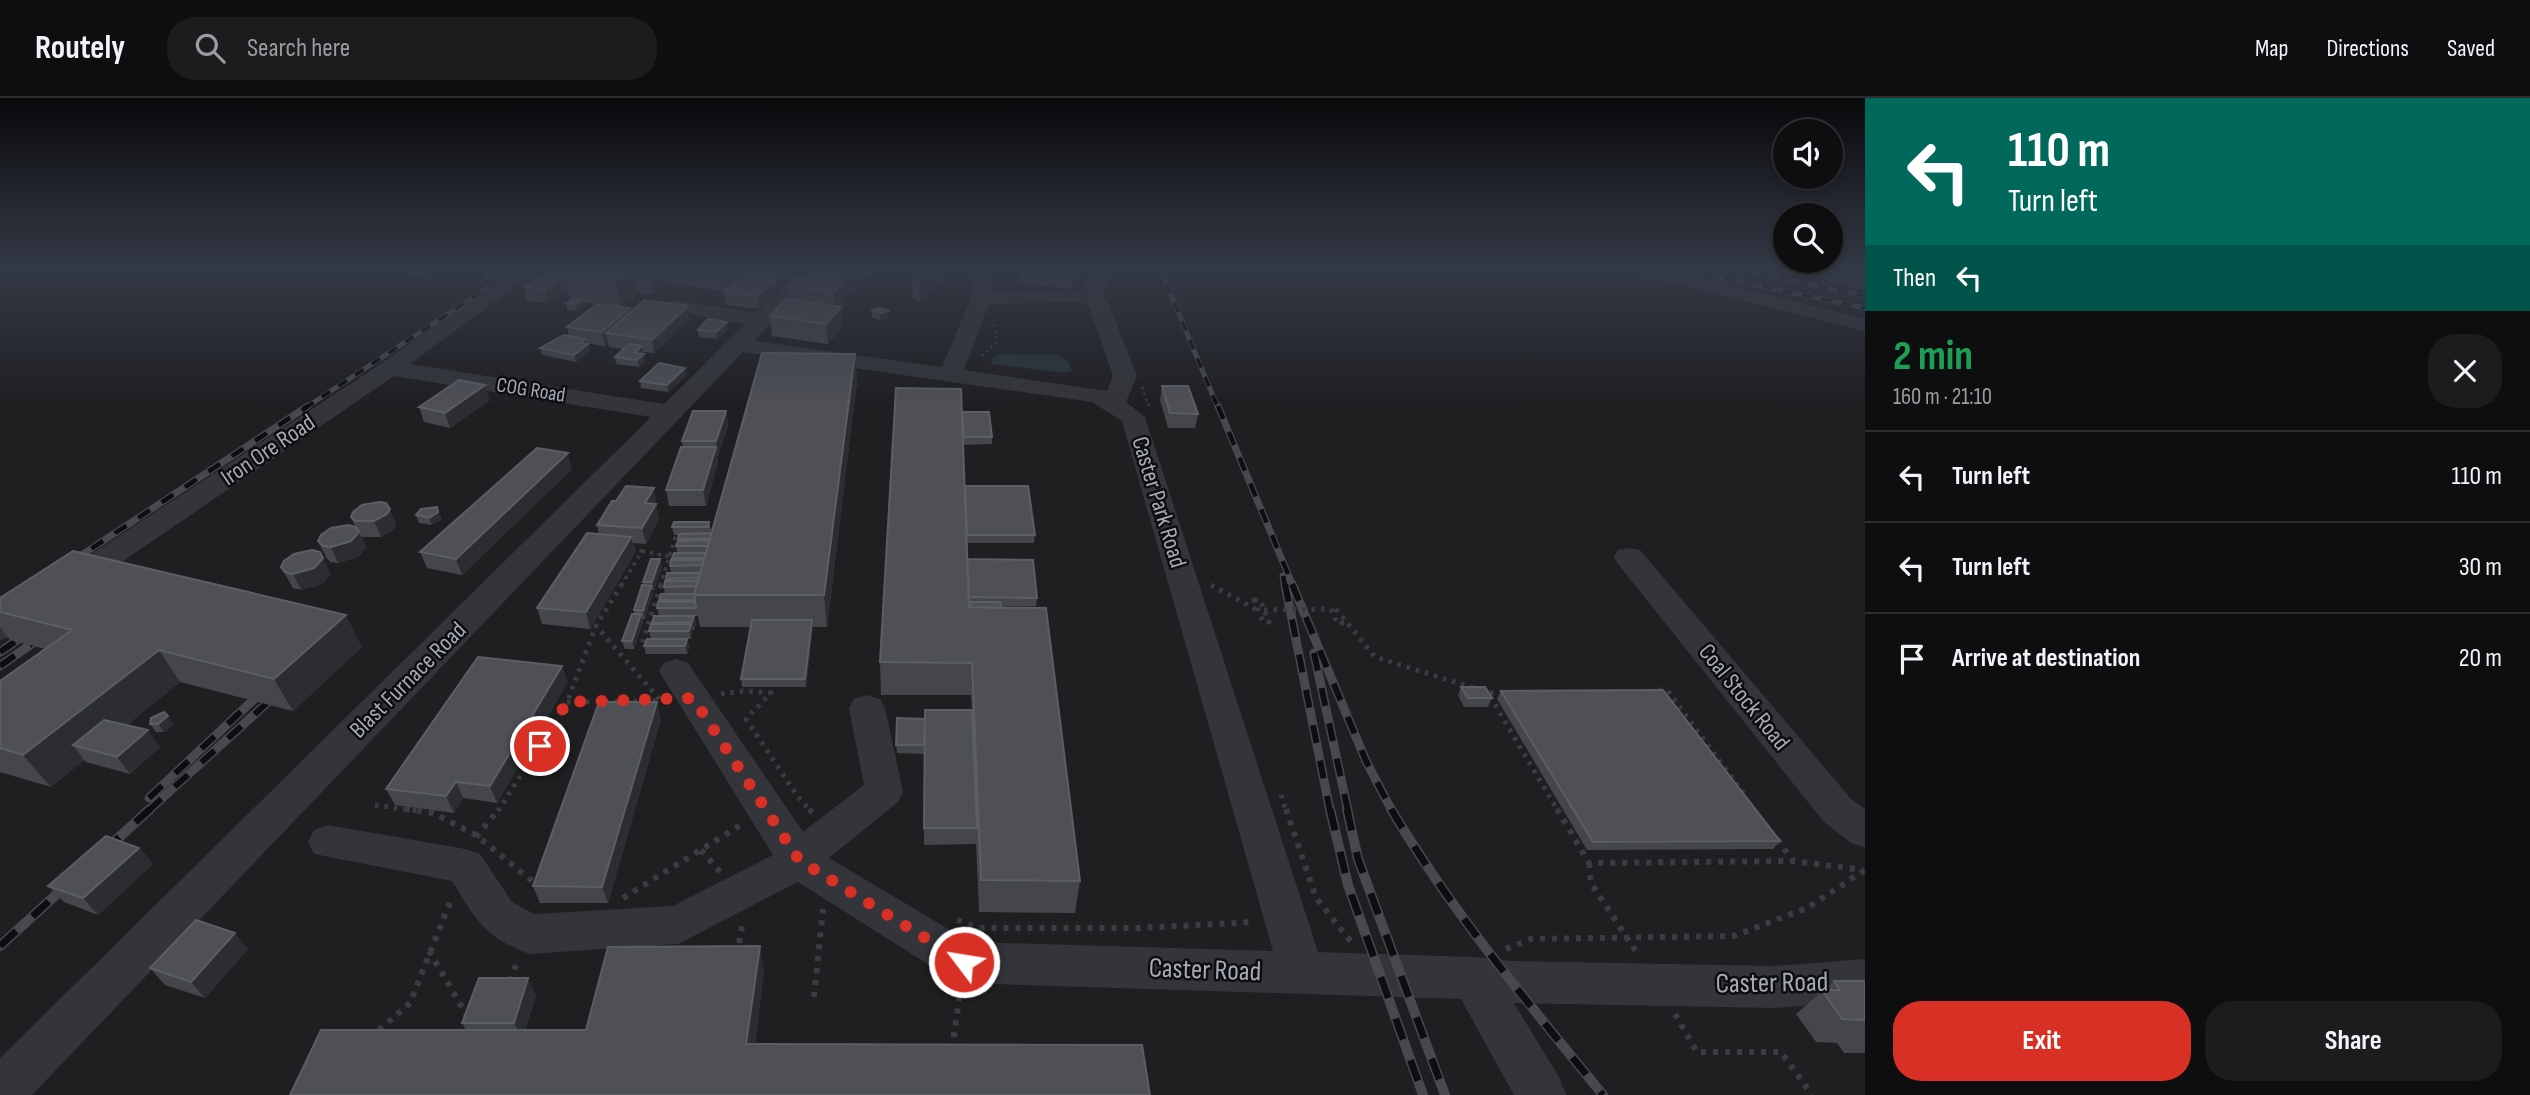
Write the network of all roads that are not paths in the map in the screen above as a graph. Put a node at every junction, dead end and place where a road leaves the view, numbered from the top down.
1 (469, 313) edge
2 (715, 313) edge
3 (770, 313) edge
4 (982, 313) edge
5 (1103, 313) edge
6 (1814, 313) edge
7 (763, 320) junction
8 (1865, 325) edge
9 (738, 345) junction
10 (390, 368) junction
11 (950, 375) junction
12 (1113, 404) junction
13 (672, 414) junction
14 (1629, 557) dead end
15 (0, 629) edge
16 (671, 678) road end
17 (867, 708) dead end
18 (1865, 831) edge
19 (328, 842) dead end
20 (799, 860) junction
21 (1485, 963) junction
22 (1302, 973) junction
23 (1865, 980) edge
24 (0, 1093) edge
25 (1542, 1095) edge

1 - 10 street, Iron Ore Road
2 - 7 street
3 - 7 street, Blast Furnace Road
4 - 11 street
5 - 12 street
6 - 8 street
7 - 9 street, Blast Furnace Road
9 - 11 street, Caster Park Road
9 - 13 street, Blast Furnace Road
10 - 13 street, COG Road
10 - 15 street, Iron Ore Road
11 - 12 street, Caster Park Road
12 - 22 street, Caster Park Road
13 - 24 street, Blast Furnace Road
14 - 18 street, Coal Stock Road
16 - 20 street, Caster Road
17 - 20 street
19 - 20 street
20 - 22 street, Caster Road
21 - 22 street, Caster Road
21 - 23 street, Caster Road
21 - 25 street

